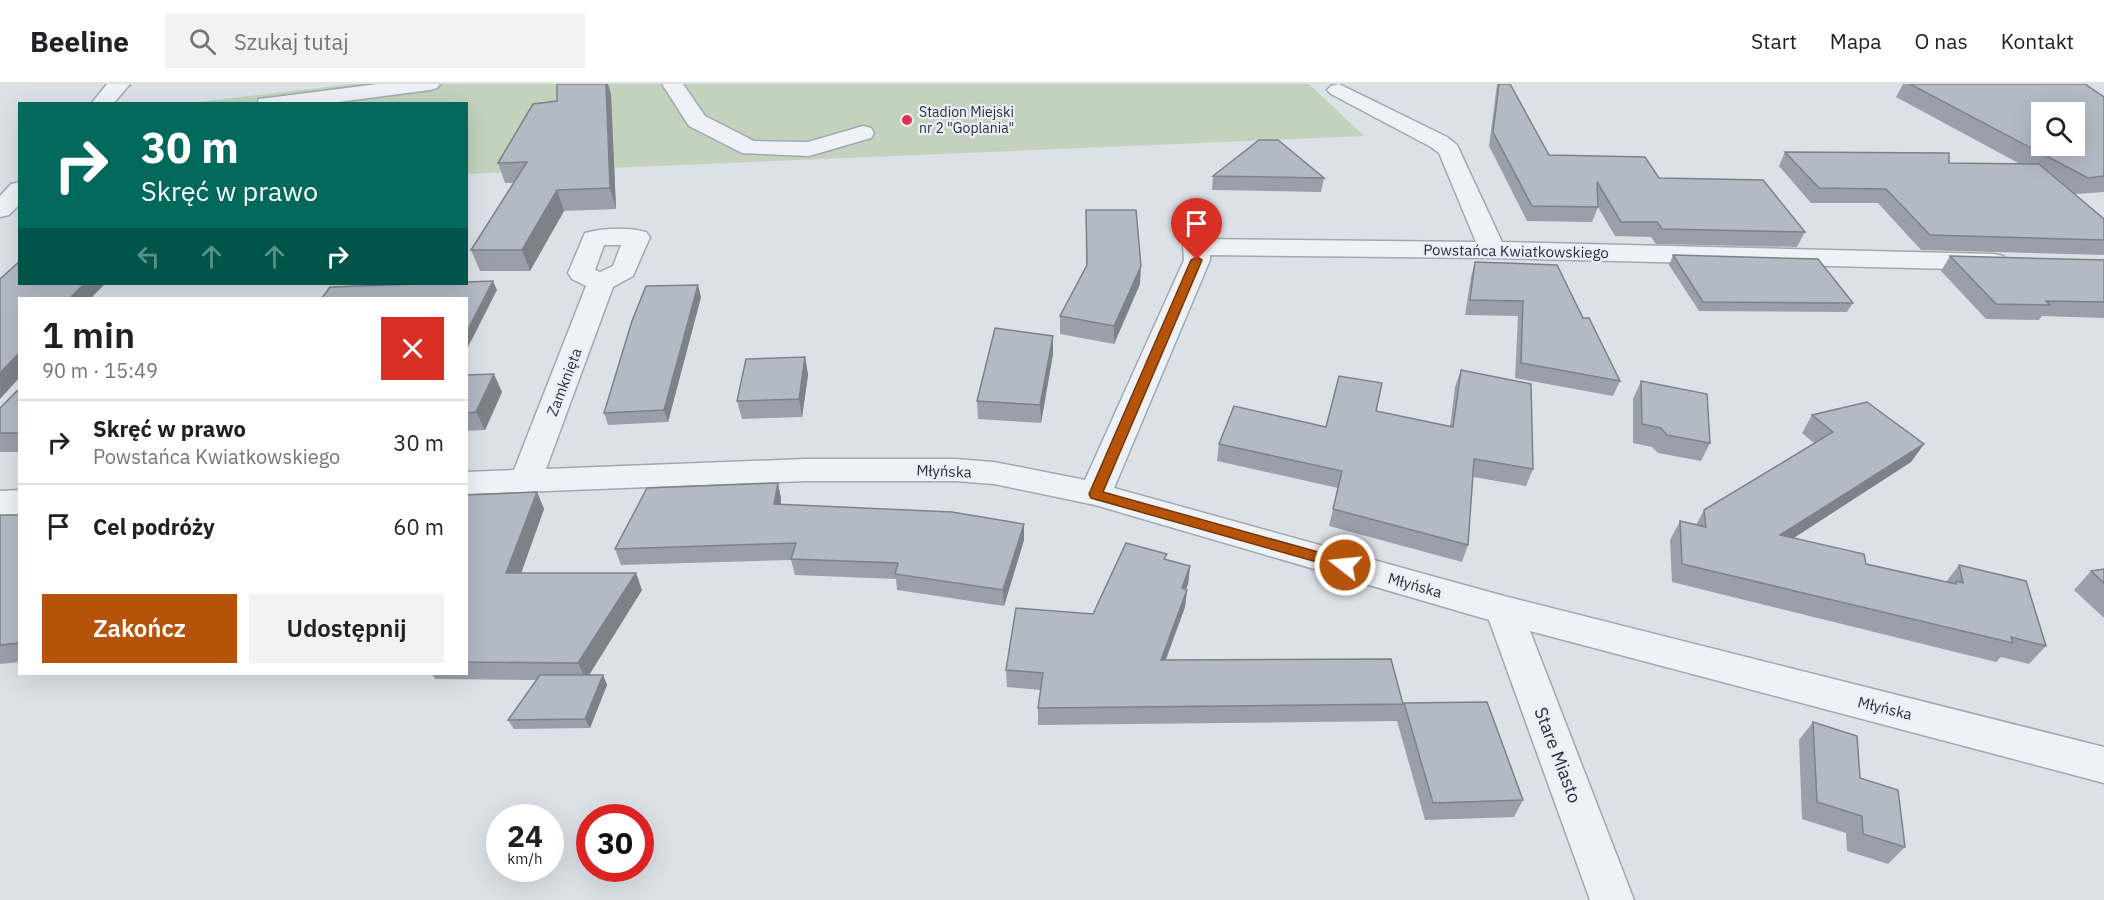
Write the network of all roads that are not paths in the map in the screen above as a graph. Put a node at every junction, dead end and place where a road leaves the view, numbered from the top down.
1 (119, 84) edge
2 (430, 84) edge
3 (672, 84) edge
4 (358, 88) edge
5 (1338, 90) dead end
6 (102, 102) edge
7 (278, 102) edge
8 (863, 133) dead end
9 (18, 191) edge
10 (0, 210) edge
11 (1492, 250) junction
12 (2022, 263) edge
13 (601, 283) dead end
14 (526, 480) junction
15 (468, 483) edge
16 (1095, 494) junction
17 (0, 502) edge
18 (18, 502) edge
19 (1504, 610) junction
20 (2104, 765) edge
21 (1612, 900) edge

1 - 6 street
2 - 4 street
3 - 8 street
4 - 7 street
5 - 11 street
9 - 10 street
11 - 12 street, Powstańca Kwiatkowskiego
11 - 16 street, Powstańca Kwiatkowskiego
13 - 14 street, Zamknięta
14 - 15 street, Młyńska
14 - 16 street, Młyńska
16 - 19 street, Młyńska
17 - 18 street
19 - 20 street, Młyńska
19 - 21 street, Stare Miasto

